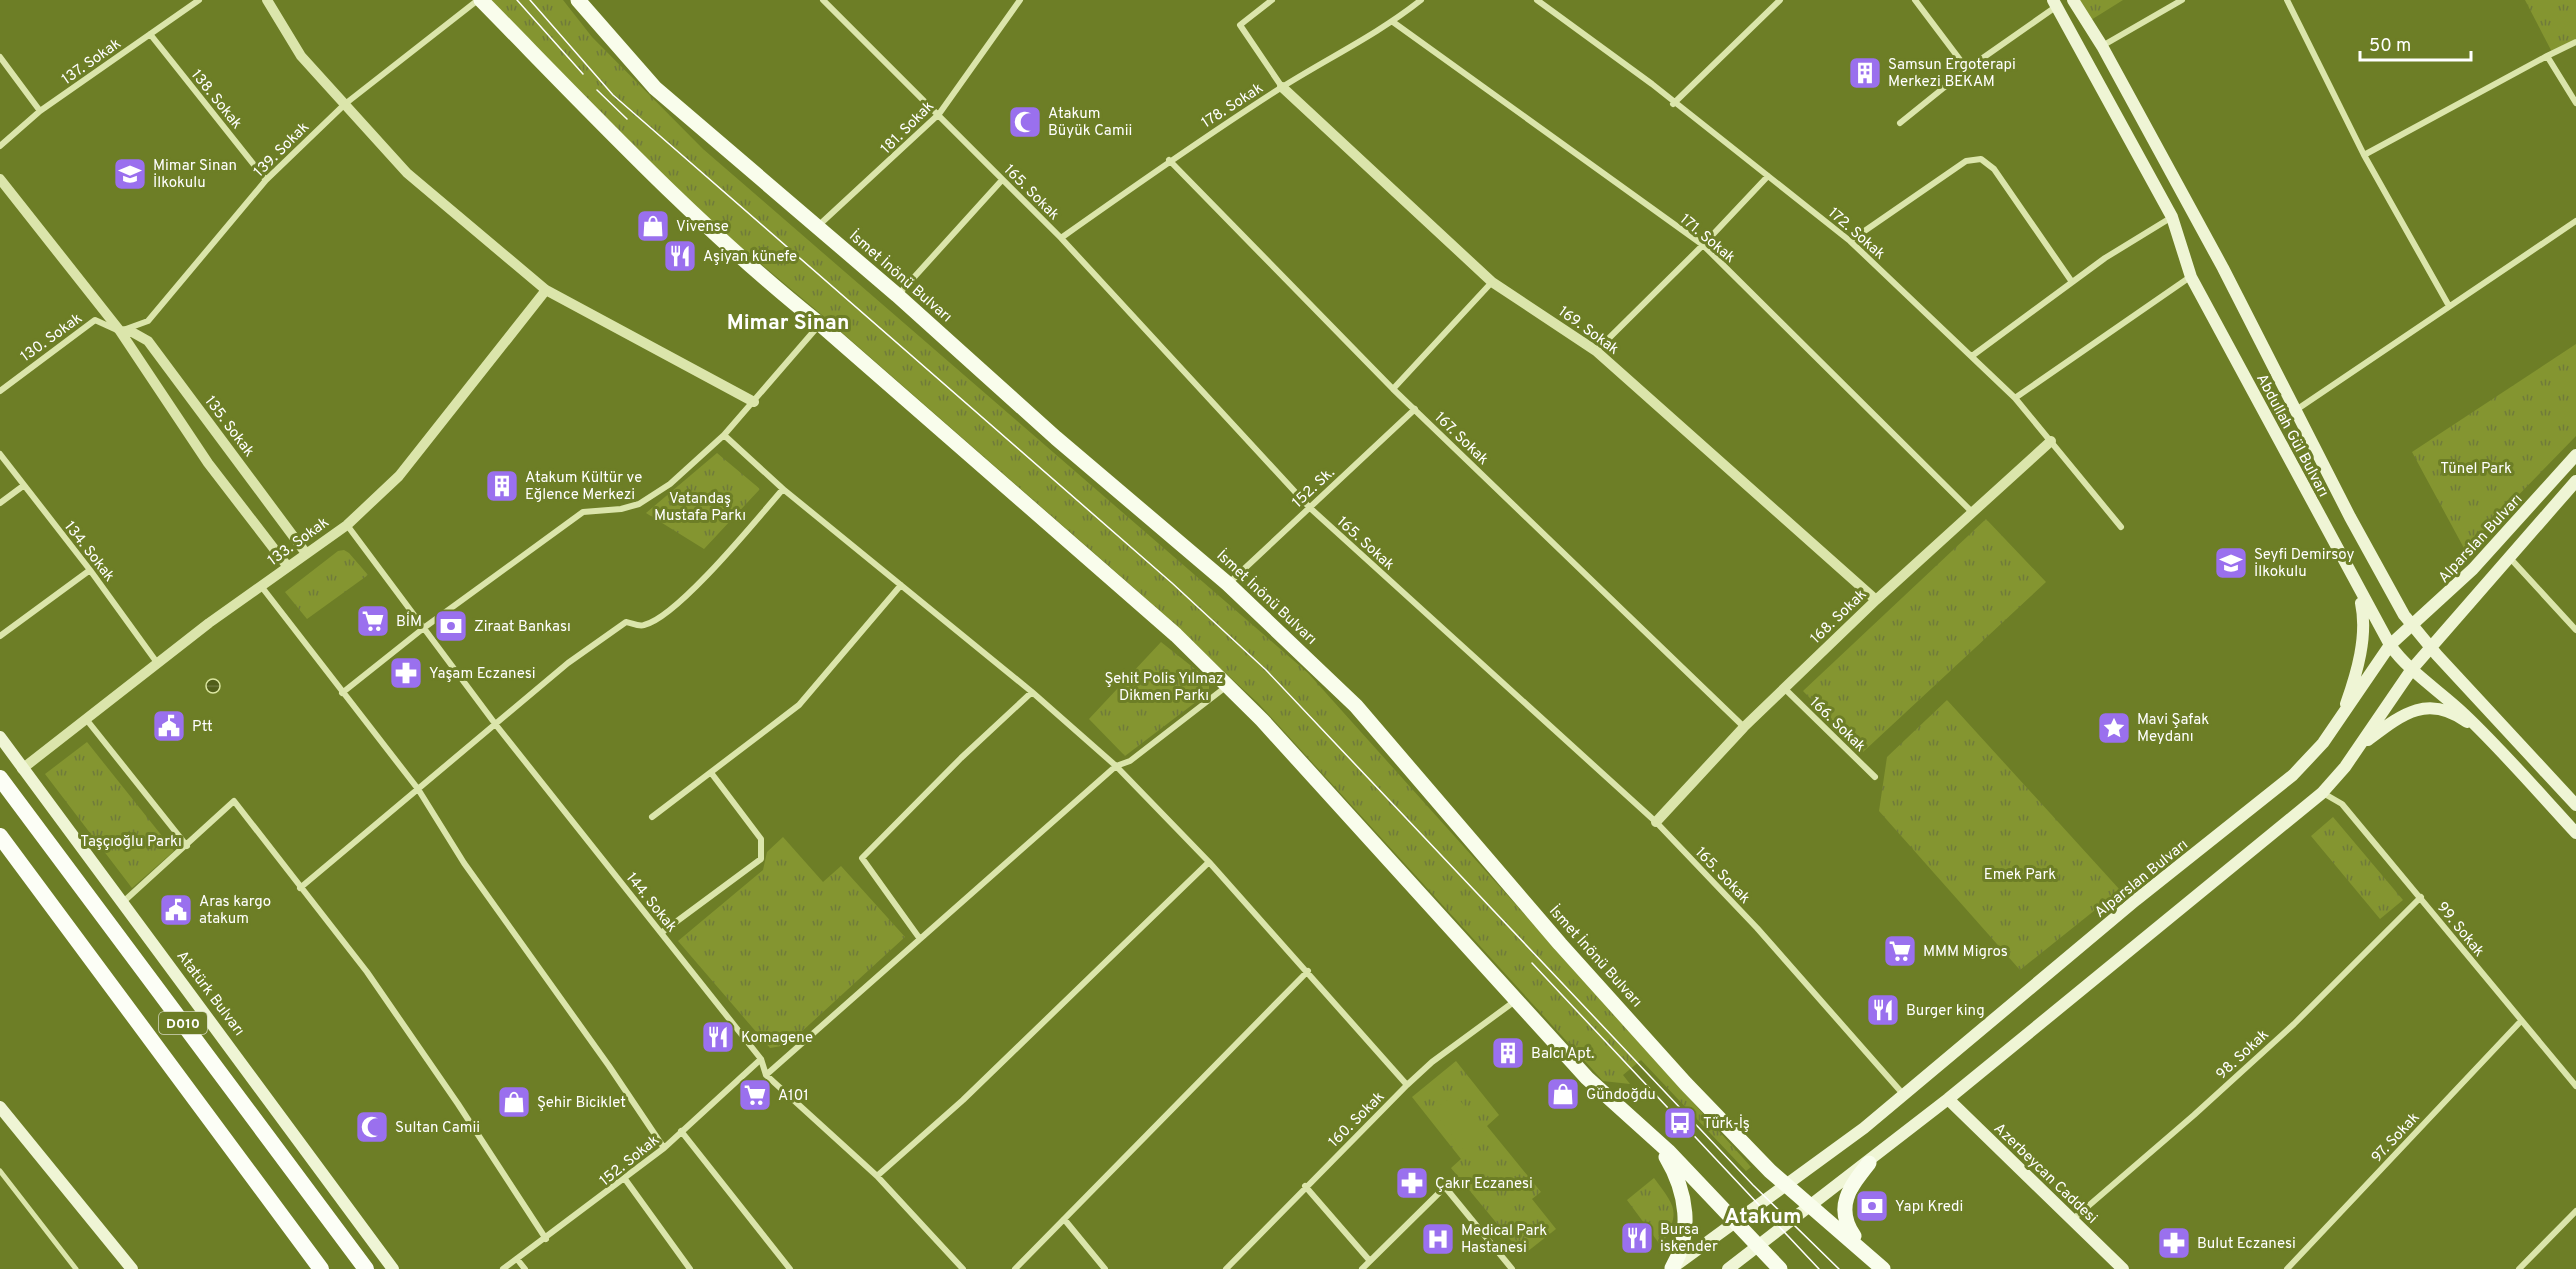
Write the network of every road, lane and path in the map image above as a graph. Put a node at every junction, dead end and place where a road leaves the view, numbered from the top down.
1 (200, 0) edge
2 (267, 0) edge
3 (479, 0) edge
4 (578, 0) edge
5 (823, 0) edge
6 (1020, 0) edge
7 (1272, 0) edge
8 (1421, 0) edge
9 (1537, 0) edge
10 (1780, 0) edge
11 (1915, 0) edge
12 (2073, 0) edge
13 (2182, 0) edge
14 (2287, 0) edge
15 (2055, 3) edge
16 (1393, 22) junction
17 (150, 34) junction
18 (2576, 42) edge
19 (2102, 46) junction
20 (2547, 56) junction
21 (0, 57) edge
22 (1966, 69) junction
23 (1282, 87) junction
24 (2576, 103) edge
25 (345, 104) junction
26 (1673, 104) junction
27 (40, 111) junction
28 (939, 114) junction
29 (1900, 123) dead end
30 (0, 146) edge
31 (2364, 155) junction
32 (1169, 160) junction
33 (1768, 176) junction
34 (0, 179) edge
35 (266, 180) junction
36 (1002, 180) junction
37 (2172, 217) junction
38 (2576, 221) edge
39 (816, 228) junction
40 (1061, 238) junction
41 (1850, 241) junction
42 (1703, 245) junction
43 (2191, 277) junction
44 (1492, 282) junction
45 (2072, 282) junction
46 (546, 290) junction
47 (897, 296) junction
48 (2449, 306) junction
49 (819, 324) junction
50 (120, 331) junction
51 (1596, 351) junction
52 (1972, 356) junction
53 (1393, 388) junction
54 (0, 391) edge
55 (2015, 398) junction
56 (754, 402) junction
57 (1415, 409) junction
58 (2295, 410) junction
59 (724, 435) junction
60 (2051, 441) junction
61 (0, 454) edge
62 (2576, 455) edge
63 (2576, 481) edge
64 (23, 486) junction
65 (783, 489) junction
66 (0, 503) edge
67 (1309, 507) junction
68 (1973, 513) junction
69 (347, 525) junction
70 (2121, 527) dead end
71 (305, 552) junction
72 (2510, 558) junction
73 (288, 567) junction
74 (90, 570) junction
75 (1228, 584) junction
76 (901, 585) junction
77 (261, 586) junction
78 (2359, 594) junction
79 (1876, 600) junction
80 (425, 627) junction
81 (2413, 627) junction
82 (2576, 630) edge
83 (0, 636) edge
84 (2390, 645) junction
85 (2431, 648) junction
86 (158, 665) junction
87 (2412, 669) junction
88 (1228, 686) junction
89 (1784, 688) junction
90 (1032, 692) junction
91 (342, 693) junction
92 (86, 719) junction
93 (2340, 720) junction
94 (496, 725) junction
95 (1744, 727) junction
96 (0, 738) edge
97 (2490, 739) junction
98 (2359, 746) junction
99 (1116, 766) junction
100 (22, 769) junction
101 (712, 774) junction
102 (1875, 777) dead end
103 (0, 778) edge
104 (418, 789) junction
105 (2322, 793) junction
106 (2576, 805) edge
107 (652, 817) dead end
108 (1656, 822) junction
109 (2576, 834) edge
110 (0, 836) edge
111 (187, 846) junction
112 (1209, 862) junction
113 (300, 888) junction
114 (2421, 897) junction
115 (122, 904) junction
116 (662, 933) junction
117 (920, 939) junction
118 (1308, 971) junction
119 (1516, 1001) junction
120 (2520, 1022) junction
121 (761, 1059) junction
122 (766, 1075) junction
123 (1407, 1085) junction
124 (2576, 1086) edge
125 (1903, 1094) junction
126 (1948, 1099) junction
127 (0, 1107) edge
128 (681, 1131) junction
129 (1657, 1141) junction
130 (664, 1148) junction
131 (1869, 1163) junction
132 (0, 1171) edge
133 (877, 1176) junction
134 (625, 1179) junction
135 (1787, 1185) junction
136 (1305, 1186) junction
137 (1811, 1206) junction
138 (2576, 1211) edge
139 (1064, 1219) junction
140 (2072, 1220) junction
141 (1734, 1224) junction
142 (546, 1239) junction
143 (1758, 1247) junction
144 (1868, 1255) junction
145 (518, 1259) junction
146 (1370, 1261) junction
147 (76, 1269) edge
148 (132, 1269) edge
149 (321, 1269) edge
150 (366, 1269) edge
151 (393, 1269) edge
152 (503, 1269) edge
153 (525, 1269) edge
154 (690, 1269) edge
155 (790, 1269) edge
156 (963, 1269) edge
157 (1016, 1269) edge
158 (1105, 1269) edge
159 (1226, 1269) edge
160 (1362, 1269) edge
161 (1512, 1269) edge
162 (1671, 1269) edge
163 (1728, 1269) edge
164 (1780, 1269) edge
165 (1883, 1269) edge
166 (2123, 1269) edge
167 (2287, 1269) edge
168 (2519, 1269) edge

1 - 17 street, 137. Sokak
2 - 25 street
3 - 25 street, 139. Sokak
3 - 49 main road
4 - 39 main road, İsmet İnönü Bulvarı
5 - 28 street, 165. Sokak
6 - 28 street, 181. Sokak
7 - 23 street
8 - 16 street, 178. Sokak
9 - 26 street, 172. Sokak
10 - 26 street
11 - 22 street
12 - 19 main road, Abdullah Gül Bulvarı
13 - 19 street
14 - 31 street
15 - 22 street
15 - 37 main road, Abdullah Gül Bulvarı
16 - 23 street, 178. Sokak
16 - 42 street, 171. Sokak
17 - 27 street, 137. Sokak
17 - 35 street, 138. Sokak
18 - 20 street
19 - 58 main road, Abdullah Gül Bulvarı
20 - 24 street
20 - 31 street
21 - 27 street
22 - 29 street
23 - 32 street, 178. Sokak
23 - 44 street, 169. Sokak
25 - 35 street, 139. Sokak
25 - 46 street
26 - 33 street, 172. Sokak
27 - 30 street, 137. Sokak
28 - 36 street, 165. Sokak
28 - 39 street, 181. Sokak
31 - 48 street
32 - 40 street, 178. Sokak
32 - 53 street, 167. Sokak
33 - 41 street, 172. Sokak
33 - 42 street
34 - 50 street
35 - 50 street, 139. Sokak
36 - 40 street, 165. Sokak
36 - 47 street
37 - 43 main road, Abdullah Gül Bulvarı
37 - 45 street
38 - 48 street
39 - 47 main road, İsmet İnönü Bulvarı
40 - 67 street, 165. Sokak
41 - 45 street
41 - 52 street, 172. Sokak
42 - 51 street
42 - 68 street, 171. Sokak
43 - 55 street
43 - 78 main road, Abdullah Gül Bulvarı
44 - 51 street, 169. Sokak
44 - 53 street
45 - 52 street
46 - 56 street
46 - 69 street, 133. Sokak
47 - 75 main road, İsmet İnönü Bulvarı
48 - 58 street
49 - 56 street
49 - 88 main road
50 - 54 street, 130. Sokak
50 - 71 street, 135. Sokak
50 - 73 street
51 - 79 street, 169. Sokak
52 - 55 street, 172. Sokak
53 - 57 street, 167. Sokak
55 - 60 street, 172. Sokak
56 - 59 street
57 - 67 street, 152. Sk.
57 - 95 street, 167. Sokak
58 - 81 main road, Abdullah Gül Bulvarı
59 - 65 street
59 - 80 street
60 - 68 street, 168. Sokak
60 - 70 street, 172. Sokak
61 - 64 street, 134. Sokak
62 - 81 main road, Alparslan Bulvarı
63 - 72 main road
64 - 66 street
64 - 74 street, 134. Sokak
65 - 76 street
65 - 94 street
67 - 75 street, 152. Sk.
67 - 108 street, 165. Sokak
68 - 79 street, 168. Sokak
69 - 71 street, 133. Sokak
69 - 80 street, 144. Sokak
71 - 73 street, 133. Sokak
72 - 82 street
72 - 85 main road
73 - 77 street, 133. Sokak
74 - 83 street
74 - 86 street, 134. Sokak
75 - 135 main road, İsmet İnönü Bulvarı
76 - 90 street
76 - 101 street
77 - 86 street, 133. Sokak
77 - 91 street
78 - 84 main road, Abdullah Gül Bulvarı
78 - 93 main road
79 - 89 street, 168. Sokak
80 - 91 street
80 - 94 street, 144. Sokak
81 - 84 main road, Alparslan Bulvarı
81 - 85 main road, Abdullah Gül Bulvarı
84 - 87 main road, Abdullah Gül Bulvarı
84 - 93 main road, Alparslan Bulvarı
85 - 87 main road
85 - 106 main road, Abdullah Gül Bulvarı
86 - 92 street, 133. Sokak
87 - 97 main road, Abdullah Gül Bulvarı
87 - 98 main road
88 - 99 street
88 - 119 main road
89 - 95 street, 168. Sokak
89 - 102 street, 166. Sokak
90 - 99 street
90 - 117 street
91 - 104 street
92 - 100 street, 133. Sokak
92 - 111 street
93 - 125 main road, Alparslan Bulvarı
94 - 104 street
94 - 116 street, 144. Sokak
95 - 108 street, 168. Sokak
96 - 100 main road, Atatürk Bulvarı
97 - 98 main road
97 - 109 main road, Abdullah Gül Bulvarı
98 - 105 main road
99 - 112 street
99 - 117 street
100 - 115 main road, Atatürk Bulvarı
101 - 107 street
101 - 116 street
103 - 150 highway, D010
104 - 113 street
104 - 130 street
105 - 114 street, 99. Sokak
105 - 126 main road
108 - 125 street, 165. Sokak
110 - 149 highway, D010
111 - 113 street
111 - 115 street
112 - 118 street
112 - 133 street
113 - 142 street
114 - 120 street, 99. Sokak
114 - 140 street, 98. Sokak
115 - 151 main road, Atatürk Bulvarı
116 - 121 street, 144. Sokak
117 - 122 street
118 - 123 street
118 - 139 street
119 - 123 street, 160. Sokak
119 - 129 main road
120 - 124 street, 99. Sokak
120 - 167 street, 97. Sokak
121 - 122 street, 144. Sokak
121 - 128 street, 152. Sokak
122 - 133 street
123 - 136 street, 160. Sokak
125 - 135 main road, Alparslan Bulvarı
126 - 131 main road
126 - 140 main road, Azerbeycan Caddesi
127 - 148 main road
128 - 130 street, 152. Sokak
128 - 155 street
129 - 141 main road
129 - 162 main road
130 - 134 street, 152. Sokak
131 - 137 main road
131 - 144 main road
132 - 147 street
133 - 156 street
134 - 142 street, 152. Sokak
134 - 154 street
135 - 137 main road, İsmet İnönü Bulvarı
135 - 141 main road, Alparslan Bulvarı
136 - 146 street
136 - 159 street, 160. Sokak
137 - 143 main road
137 - 144 main road, İsmet İnönü Bulvarı
138 - 168 street
139 - 157 street
139 - 158 street
140 - 166 main road, Azerbeycan Caddesi
141 - 143 main road
141 - 162 main road, Alparslan Bulvarı
142 - 145 street, 152. Sokak
143 - 163 main road
143 - 164 main road
144 - 165 main road, İsmet İnönü Bulvarı
145 - 152 street, 152. Sokak
145 - 153 street
146 - 160 street
146 - 161 street

